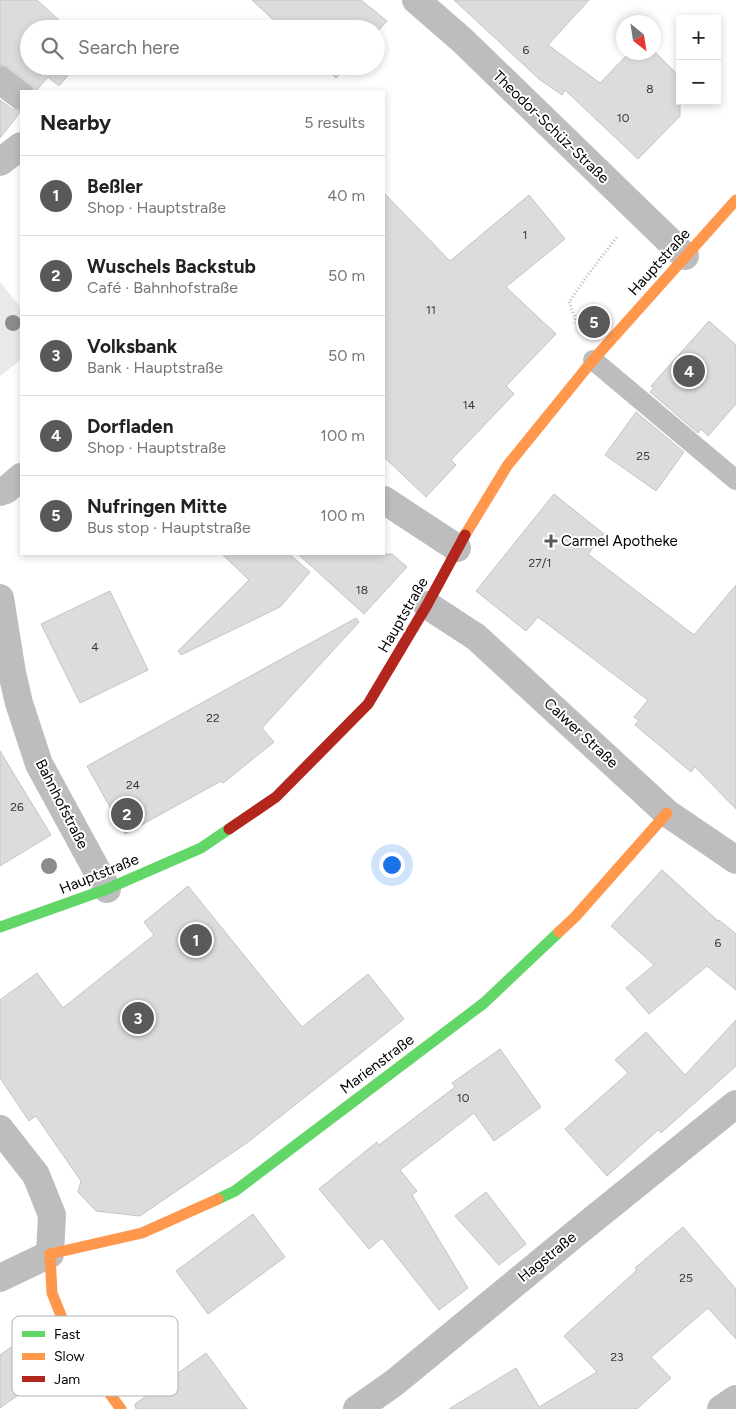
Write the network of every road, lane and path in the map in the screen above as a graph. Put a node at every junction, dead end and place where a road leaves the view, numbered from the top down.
1 (416, 0) edge
2 (0, 80) edge
3 (20, 95) edge
4 (20, 147) edge
5 (0, 162) edge
6 (736, 200) edge
7 (640, 212) junction
8 (685, 256) junction
9 (595, 357) junction
10 (20, 478) edge
11 (736, 480) edge
12 (0, 492) edge
13 (385, 501) edge
14 (457, 548) junction
15 (0, 598) edge
16 (427, 605) junction
17 (667, 813) junction
18 (736, 860) edge
19 (107, 889) junction
20 (0, 927) edge
21 (736, 1104) edge
22 (0, 1129) edge
23 (50, 1254) junction
24 (0, 1278) edge
25 (61, 1316) edge
26 (111, 1396) edge
27 (736, 1399) edge
28 (121, 1409) edge
29 (357, 1409) edge
30 (721, 1409) edge

1 - 7 street, Theodor-Schüz-Straße
2 - 3 street
4 - 5 street
6 - 8 street, Hauptstraße
7 - 8 street, Theodor-Schüz-Straße
7 - 9 path
8 - 9 street, Hauptstraße
9 - 11 lane
9 - 14 street, Hauptstraße
10 - 12 street
13 - 14 street
14 - 16 street, Hauptstraße
15 - 19 street, Bahnhofstraße
16 - 17 street, Calwer Straße
16 - 19 street, Hauptstraße
17 - 18 street, Calwer Straße
17 - 23 street, Marienstraße
19 - 20 street, Hauptstraße
21 - 29 street, Hagstraße
22 - 23 street
23 - 24 street
23 - 25 street
26 - 28 street
27 - 30 street

